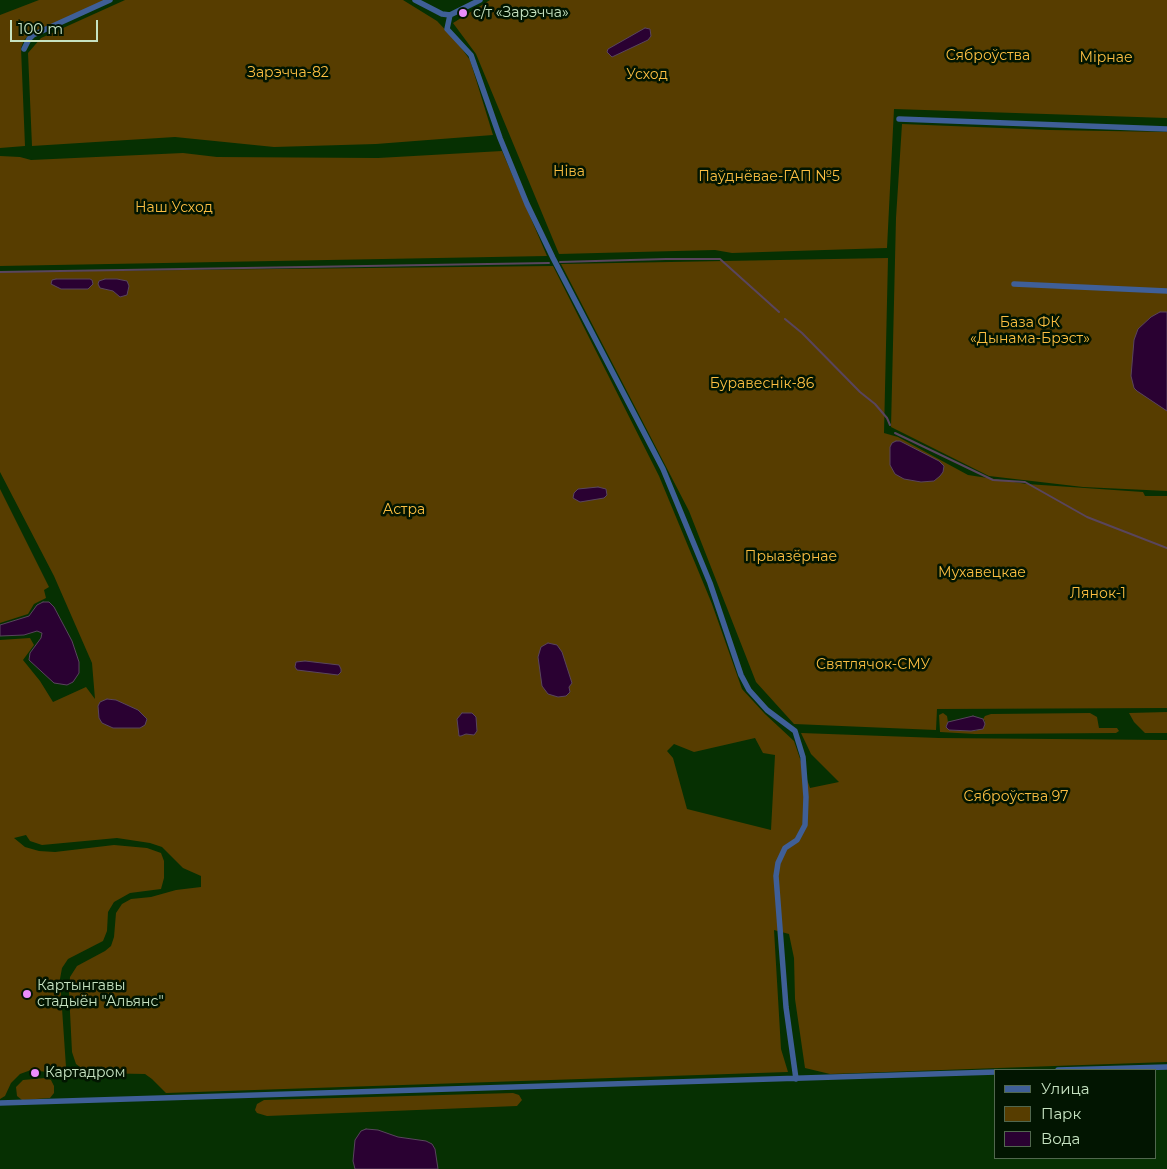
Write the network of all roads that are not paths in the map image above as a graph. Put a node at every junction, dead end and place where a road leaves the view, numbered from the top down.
1 (110, 0) edge
2 (415, 0) edge
3 (480, 0) edge
4 (450, 15) junction
5 (24, 49) dead end
6 (899, 119) dead end
7 (1167, 129) edge
8 (1014, 284) dead end
9 (1167, 291) edge
10 (1167, 1067) edge
11 (1094, 1069) edge
12 (994, 1072) edge
13 (796, 1079) junction
14 (0, 1103) edge

1 - 5 street
2 - 4 street
3 - 4 street
4 - 13 street
6 - 7 street
8 - 9 street
10 - 11 street
12 - 13 street
13 - 14 street

